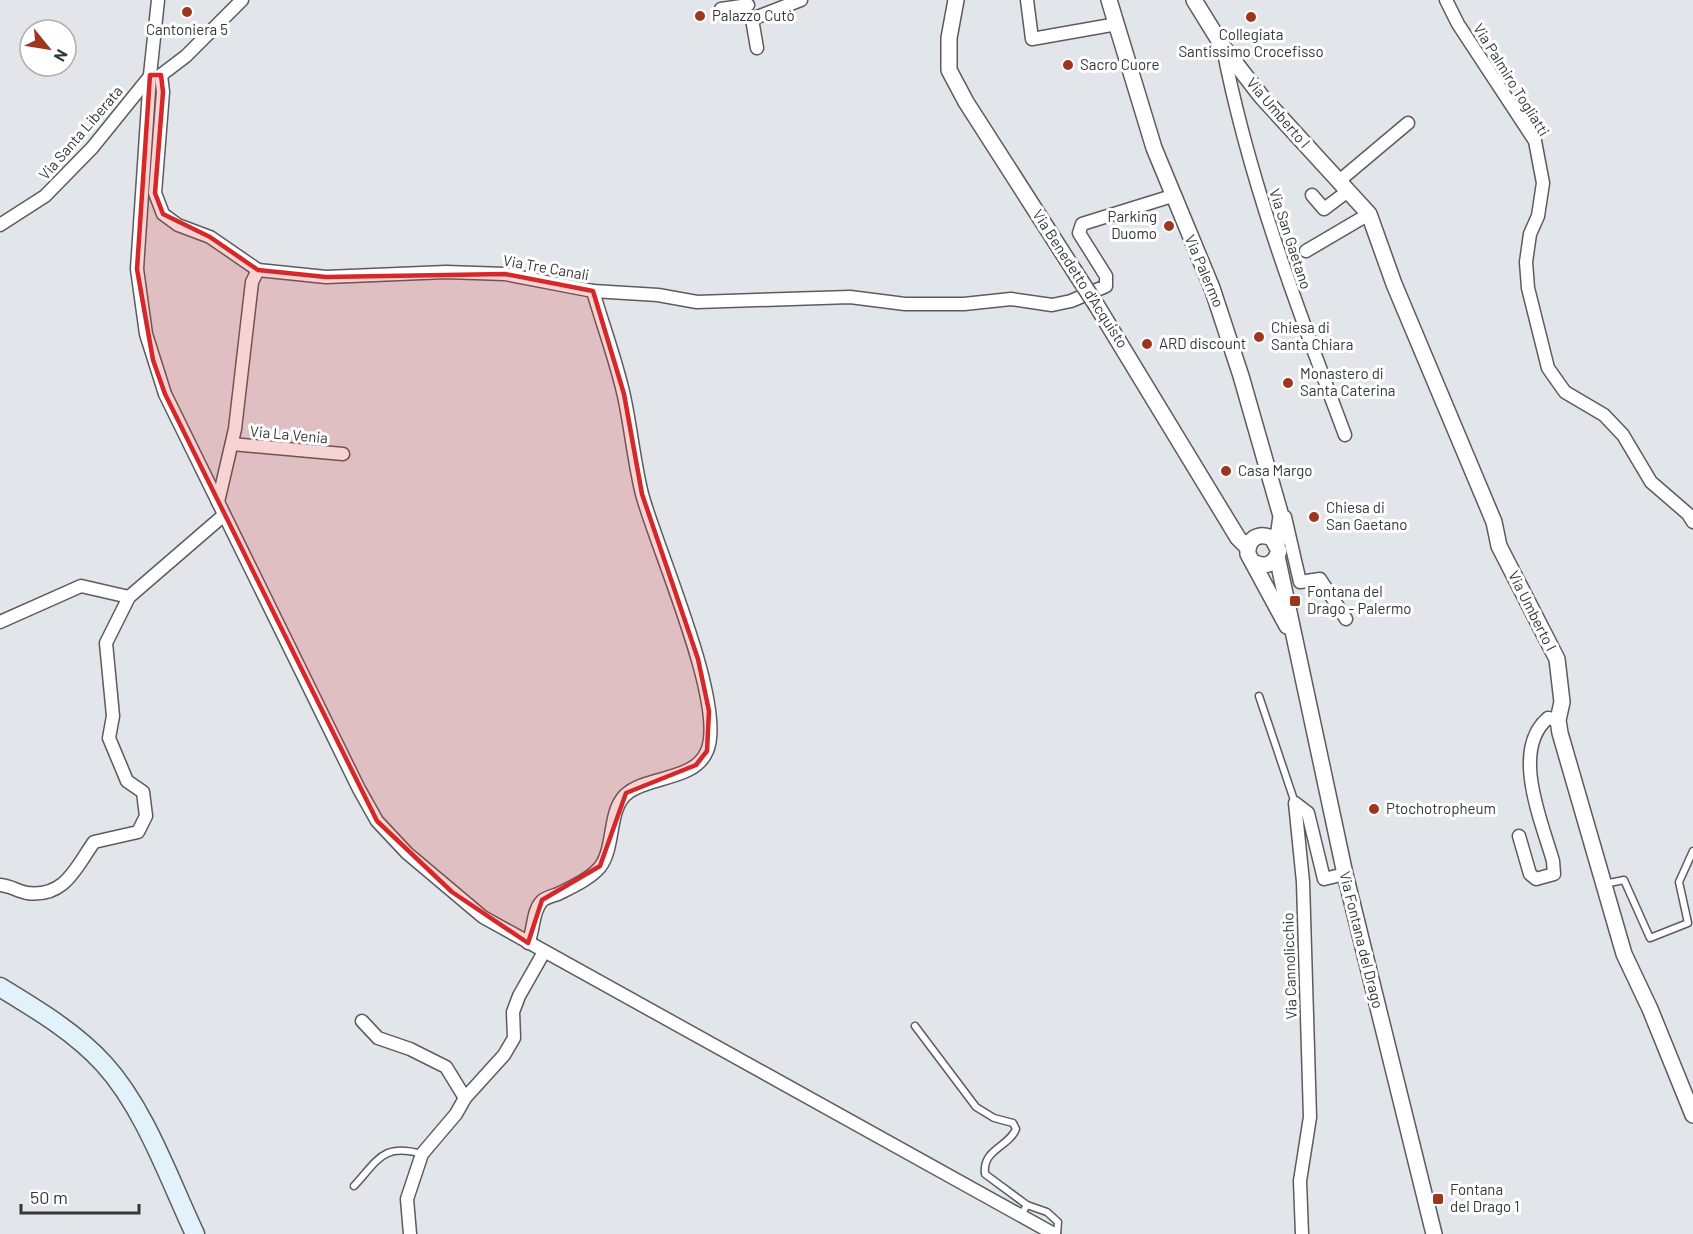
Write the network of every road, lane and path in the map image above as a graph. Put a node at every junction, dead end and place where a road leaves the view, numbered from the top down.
1 (158, 0) edge
2 (242, 0) edge
3 (801, 0) edge
4 (956, 0) edge
5 (1027, 0) edge
6 (1108, 0) edge
7 (1194, 0) edge
8 (1446, 0) edge
9 (747, 3) edge
10 (721, 9) dead end
11 (752, 19) junction
12 (1117, 24) junction
13 (757, 48) dead end
14 (1223, 48) junction
15 (155, 75) junction
16 (1408, 123) dead end
17 (1344, 186) junction
18 (1312, 195) dead end
19 (1172, 196) junction
20 (1369, 214) junction
21 (0, 225) edge
22 (1306, 251) dead end
23 (258, 270) junction
24 (593, 291) junction
25 (1094, 300) junction
26 (1345, 435) dead end
27 (232, 444) junction
28 (343, 454) dead end
29 (218, 502) junction
30 (224, 514) junction
31 (1281, 516) junction
32 (1693, 522) edge
33 (1248, 548) junction
34 (1277, 551) junction
35 (1255, 564) junction
36 (129, 597) junction
37 (1346, 619) dead end
38 (0, 622) edge
39 (1297, 645) junction
40 (1259, 696) dead end
41 (1558, 720) junction
42 (1295, 803) junction
43 (1519, 836) dead end
44 (1693, 851) edge
45 (1345, 874) junction
46 (1604, 884) junction
47 (0, 885) edge
48 (528, 943) junction
49 (544, 952) junction
50 (0, 987) edge
51 (362, 1021) dead end
52 (915, 1026) dead end
53 (465, 1098) junction
54 (1692, 1105) edge
55 (422, 1154) junction
56 (354, 1186) dead end
57 (1024, 1210) junction
58 (1053, 1233) edge
59 (195, 1234) edge
60 (410, 1234) edge
61 (1302, 1234) edge
62 (1434, 1234) edge

1 - 15 street
2 - 15 street, Via Santa Liberata
3 - 11 street
4 - 25 street, Via Benedetto d'Acquisto, bridge
5 - 12 street
6 - 12 street, Via Palermo
7 - 14 street, Via Umberto I
8 - 32 street, Via Palmiro Togliatti
9 - 10 street
9 - 11 street
11 - 13 street
12 - 19 street, Via Palermo
14 - 17 street, Via Umberto I
14 - 26 street, Via San Gaetano
15 - 21 street, Via Santa Liberata
15 - 23 street, Via Tre Canali
15 - 29 street
16 - 17 street
17 - 18 street
17 - 20 street, Via Umberto I
19 - 25 street
19 - 31 street, Via Palermo
20 - 22 street
20 - 41 street, Via Umberto I
23 - 24 street, Via Tre Canali
23 - 27 street
24 - 25 street, Via Tre Canali
24 - 48 street
25 - 33 street, Via Benedetto d'Acquisto
27 - 28 street, Via La Venia
27 - 29 street
29 - 30 street
30 - 36 street
30 - 48 street
31 - 34 street, Via Palermo
31 - 37 street
33 - 34 street
33 - 35 street
34 - 35 street
34 - 39 street, Via Fontana del Drago
35 - 39 street, Via Fontana del Drago
36 - 38 street
36 - 47 street
39 - 45 street, Via Fontana del Drago
40 - 42 lane
41 - 43 street
41 - 46 street, Via Umberto I
42 - 45 street
42 - 61 street, Via Cannolicchio
44 - 46 lane
45 - 62 street, Via Fontana del Drago
46 - 54 street, Via Umberto I
48 - 49 street
49 - 53 street
49 - 57 street
50 - 59 main road
51 - 53 street
52 - 57 lane
53 - 55 street
55 - 56 lane
55 - 60 street
57 - 58 street

